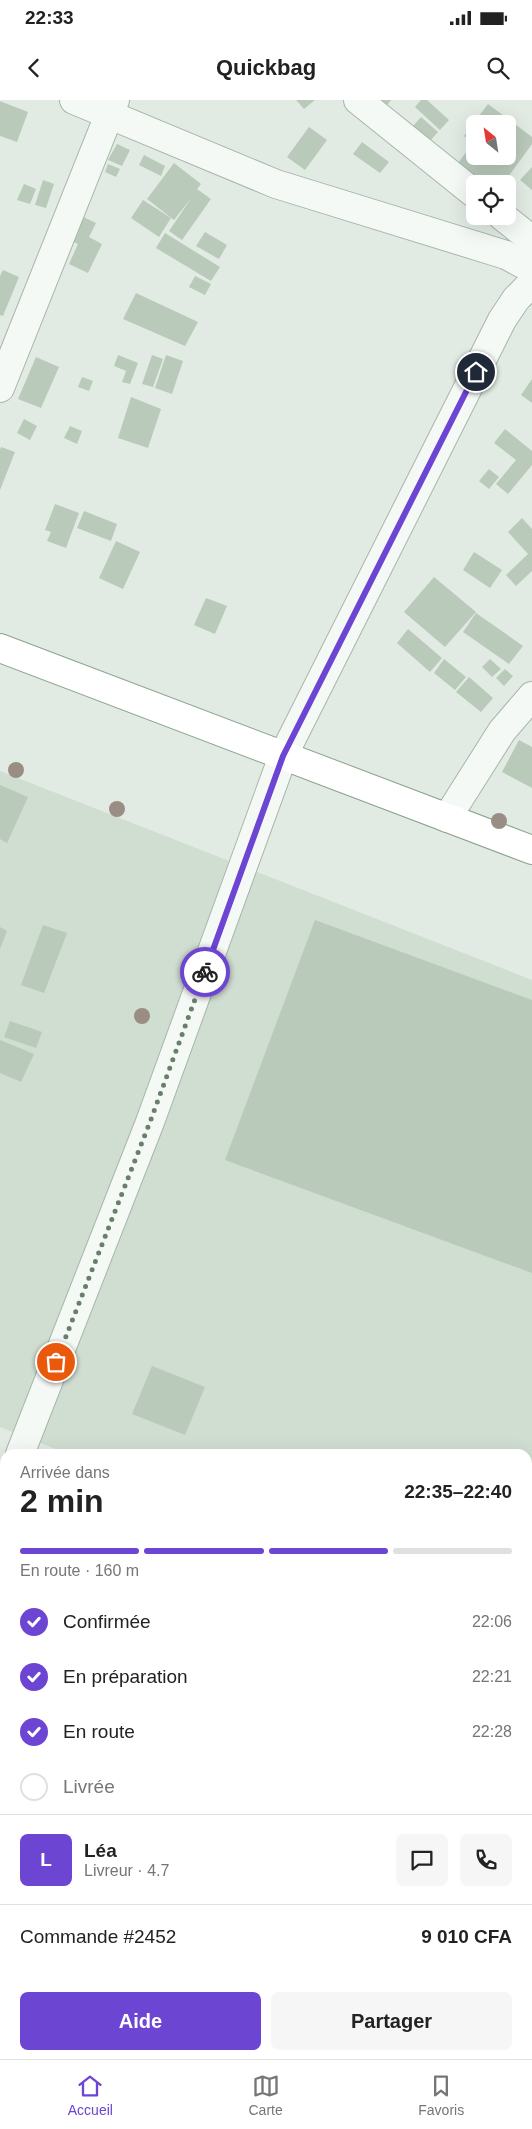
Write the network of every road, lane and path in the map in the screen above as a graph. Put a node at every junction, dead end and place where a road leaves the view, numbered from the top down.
1 (74, 100) edge
2 (358, 100) edge
3 (112, 107) edge
4 (466, 187) edge
5 (513, 225) edge
6 (532, 240) edge
7 (532, 269) edge
8 (532, 283) edge
9 (0, 388) edge
10 (0, 648) edge
11 (532, 696) edge
12 (283, 756) junction
13 (447, 818) junction
14 (532, 850) edge
15 (22, 1449) edge

1 - 3 street
2 - 4 street
3 - 7 street
3 - 9 street
5 - 6 street
8 - 12 street
10 - 12 highway
11 - 13 street
12 - 13 highway
12 - 15 street
13 - 14 highway

